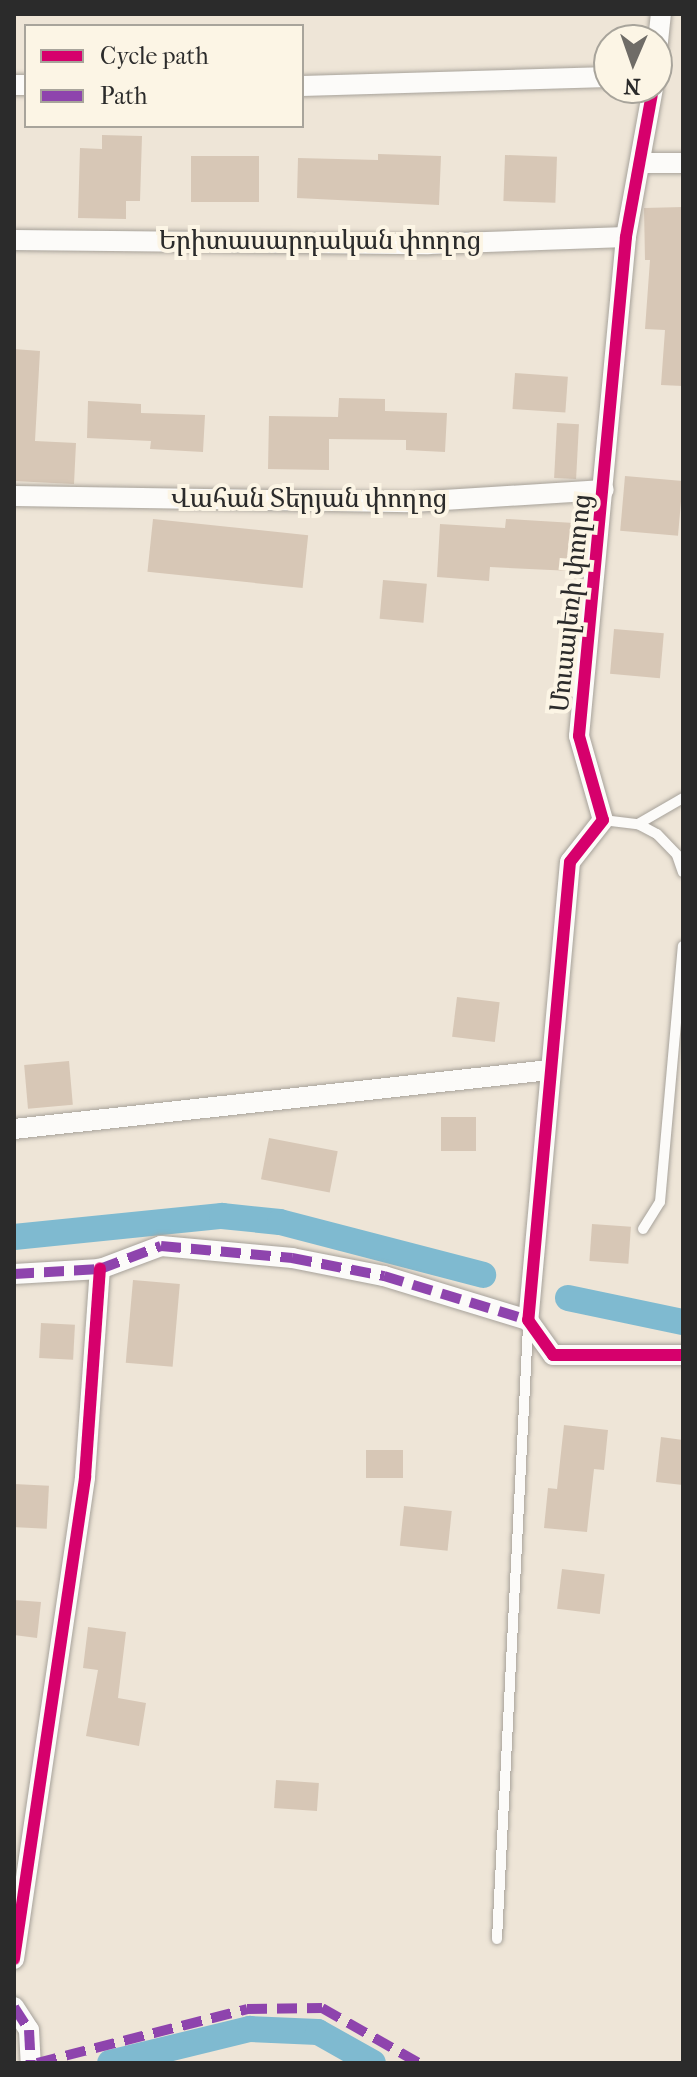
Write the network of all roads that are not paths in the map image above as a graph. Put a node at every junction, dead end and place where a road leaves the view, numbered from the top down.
1 (593, 77) edge
2 (304, 86) edge
3 (651, 104) edge
4 (643, 163) junction
5 (683, 163) edge
6 (626, 237) junction
7 (14, 240) edge
8 (604, 490) junction
9 (14, 496) edge
10 (683, 798) edge
11 (603, 820) junction
12 (638, 824) junction
13 (683, 872) edge
14 (683, 946) edge
15 (549, 1070) junction
16 (14, 1129) edge
17 (643, 1229) dead end
18 (100, 1269) junction
19 (14, 1274) edge
20 (528, 1320) junction
21 (683, 1355) edge
22 (497, 1939) dead end
23 (14, 1959) edge
24 (14, 2007) edge
25 (31, 2063) edge

1 - 2 street
3 - 4 street, Մուսալեռի փողոց
4 - 5 street
4 - 6 street, Մուսալեռի փողոց
6 - 7 street, Երիտասարդական փողոց
6 - 8 street, Մուսալեռի փողոց
8 - 9 street, Վահան Տերյան փողոց
8 - 11 street, Մուսալեռի փողոց
10 - 12 lane
11 - 12 lane
11 - 15 street
12 - 13 lane
14 - 17 lane
15 - 16 street
15 - 20 street
18 - 19 street
18 - 20 street
18 - 23 street
20 - 21 street
20 - 22 lane
24 - 25 street

